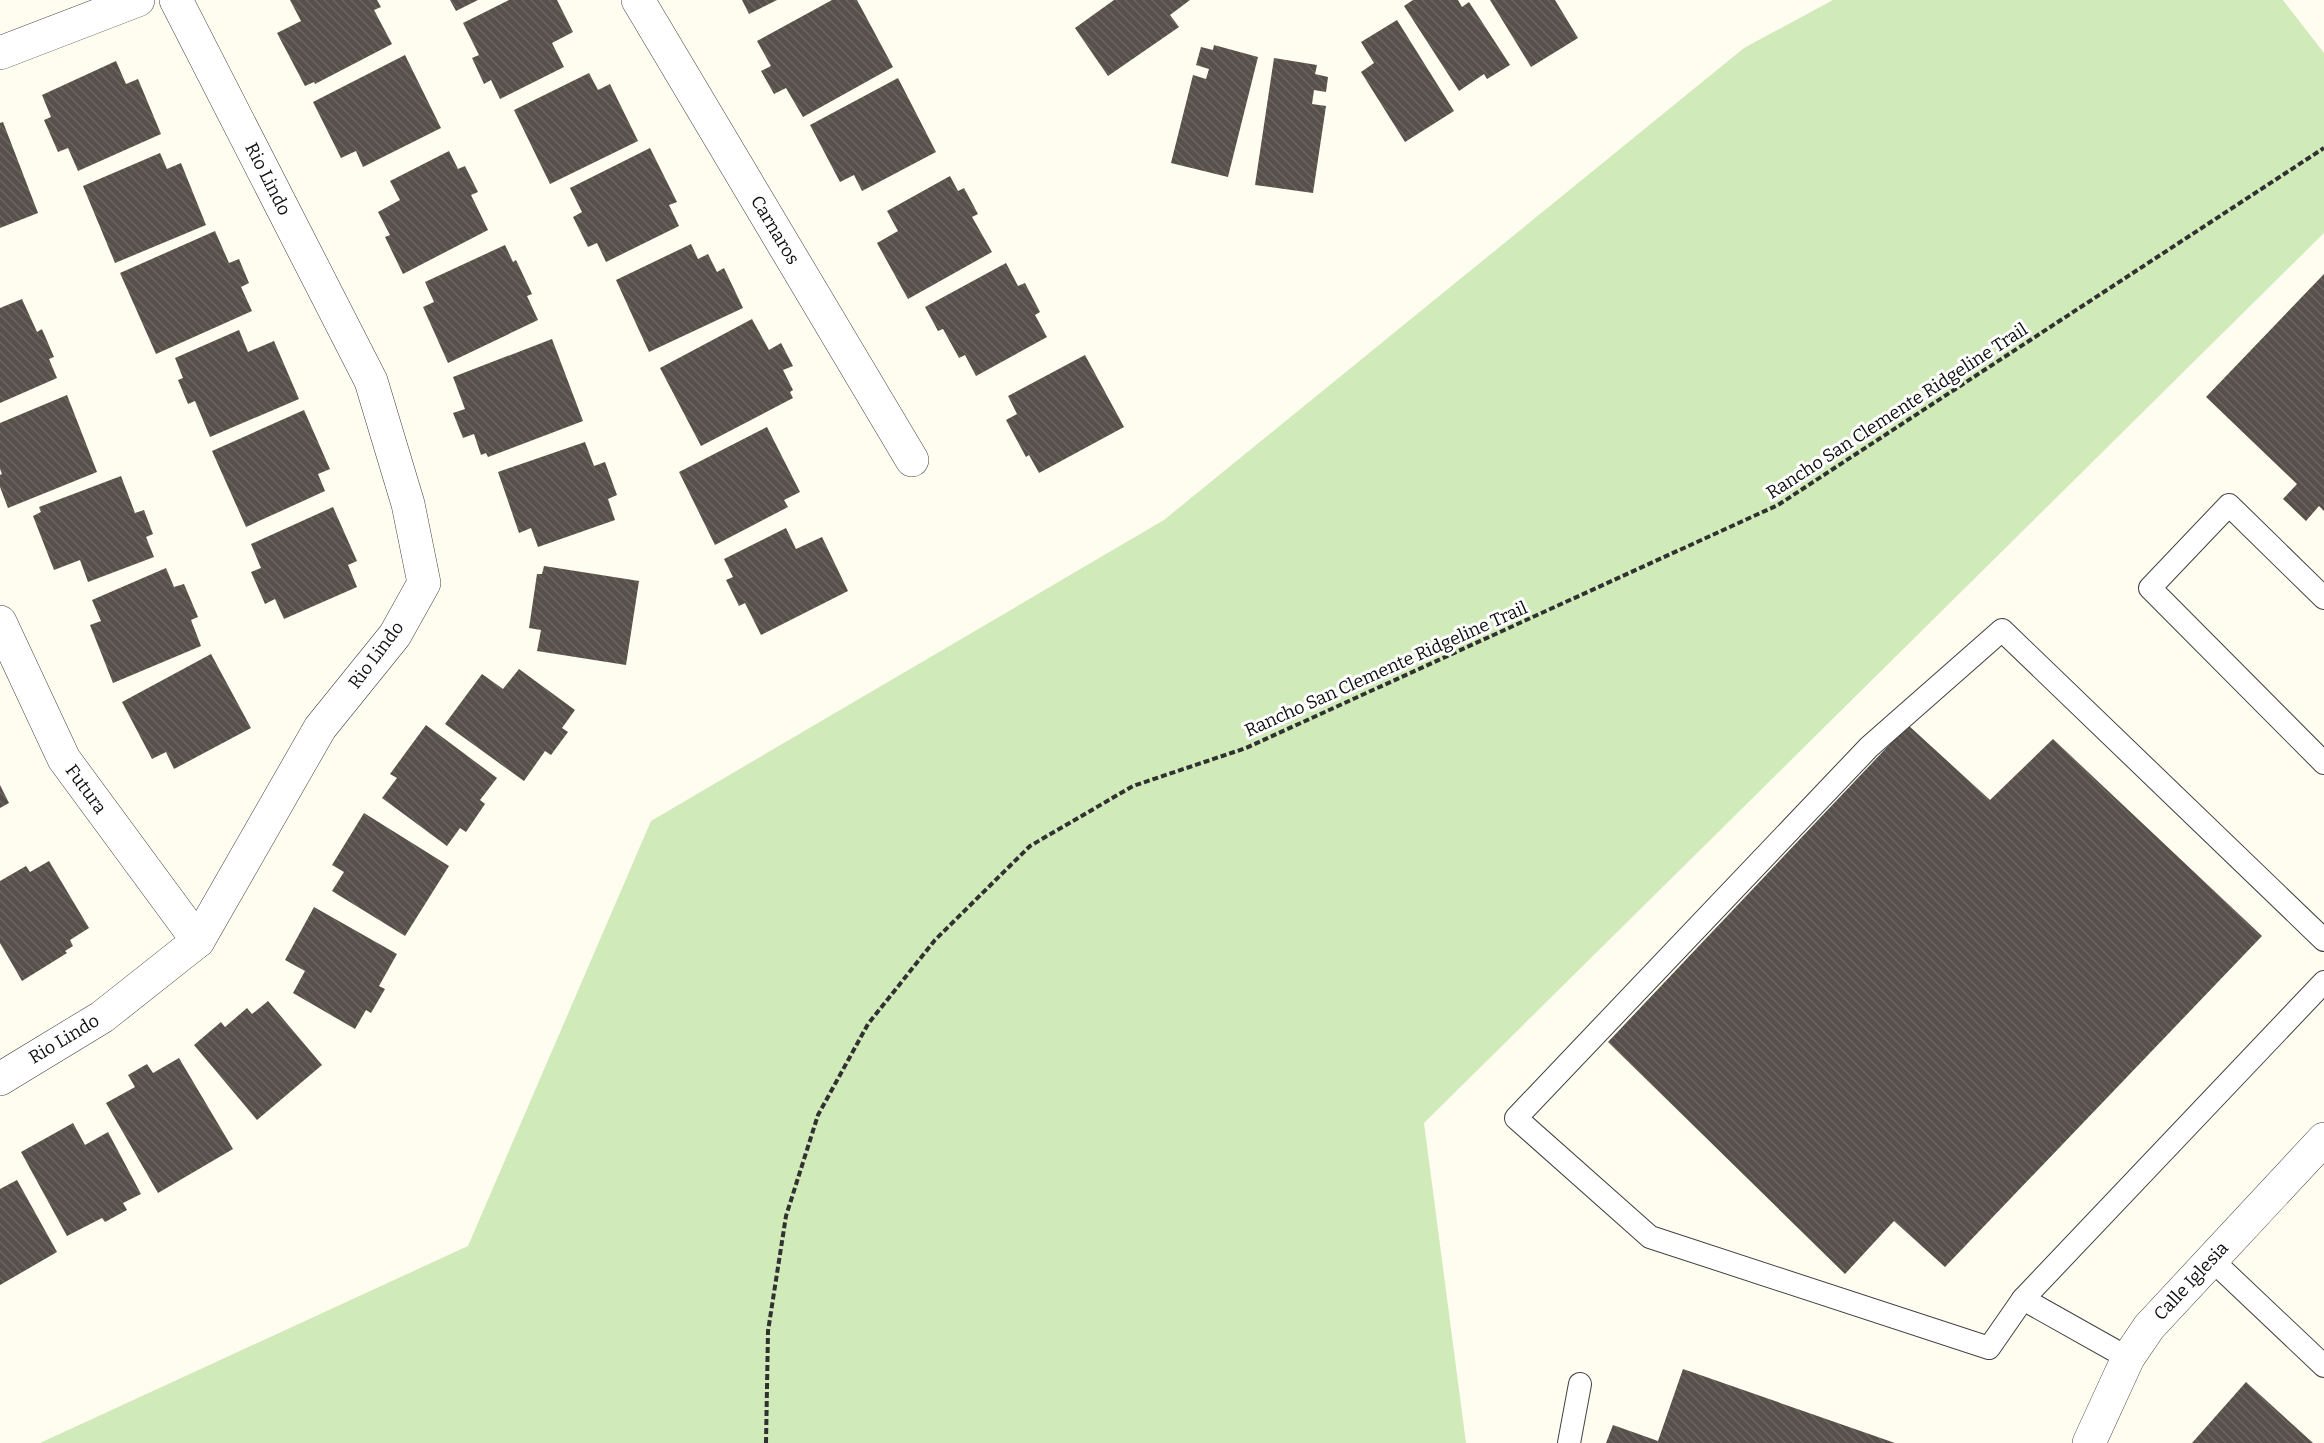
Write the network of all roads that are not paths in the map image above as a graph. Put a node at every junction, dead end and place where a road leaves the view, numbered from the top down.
1 (138, 0) edge
2 (176, 0) edge
3 (638, 0) edge
4 (0, 53) edge
5 (912, 460) dead end
6 (2324, 598) edge
7 (0, 622) edge
8 (2324, 763) edge
9 (2324, 940) edge
10 (198, 941) junction
11 (2324, 982) edge
12 (0, 1079) edge
13 (2324, 1139) edge
14 (2211, 1259) junction
15 (2023, 1299) junction
16 (2128, 1358) junction
17 (2324, 1366) edge
18 (1580, 1384) dead end
19 (1569, 1443) edge
20 (2089, 1443) edge

1 - 4 street
2 - 10 street, Rio Lindo
3 - 5 street, Carnaros
6 - 8 lane
7 - 10 street, Futura
9 - 15 lane
10 - 12 street, Rio Lindo
11 - 15 lane
13 - 14 street, Calle Iglesia
14 - 16 street, Calle Iglesia
14 - 17 lane
15 - 16 lane
16 - 20 street, Calle Iglesia
18 - 19 lane

